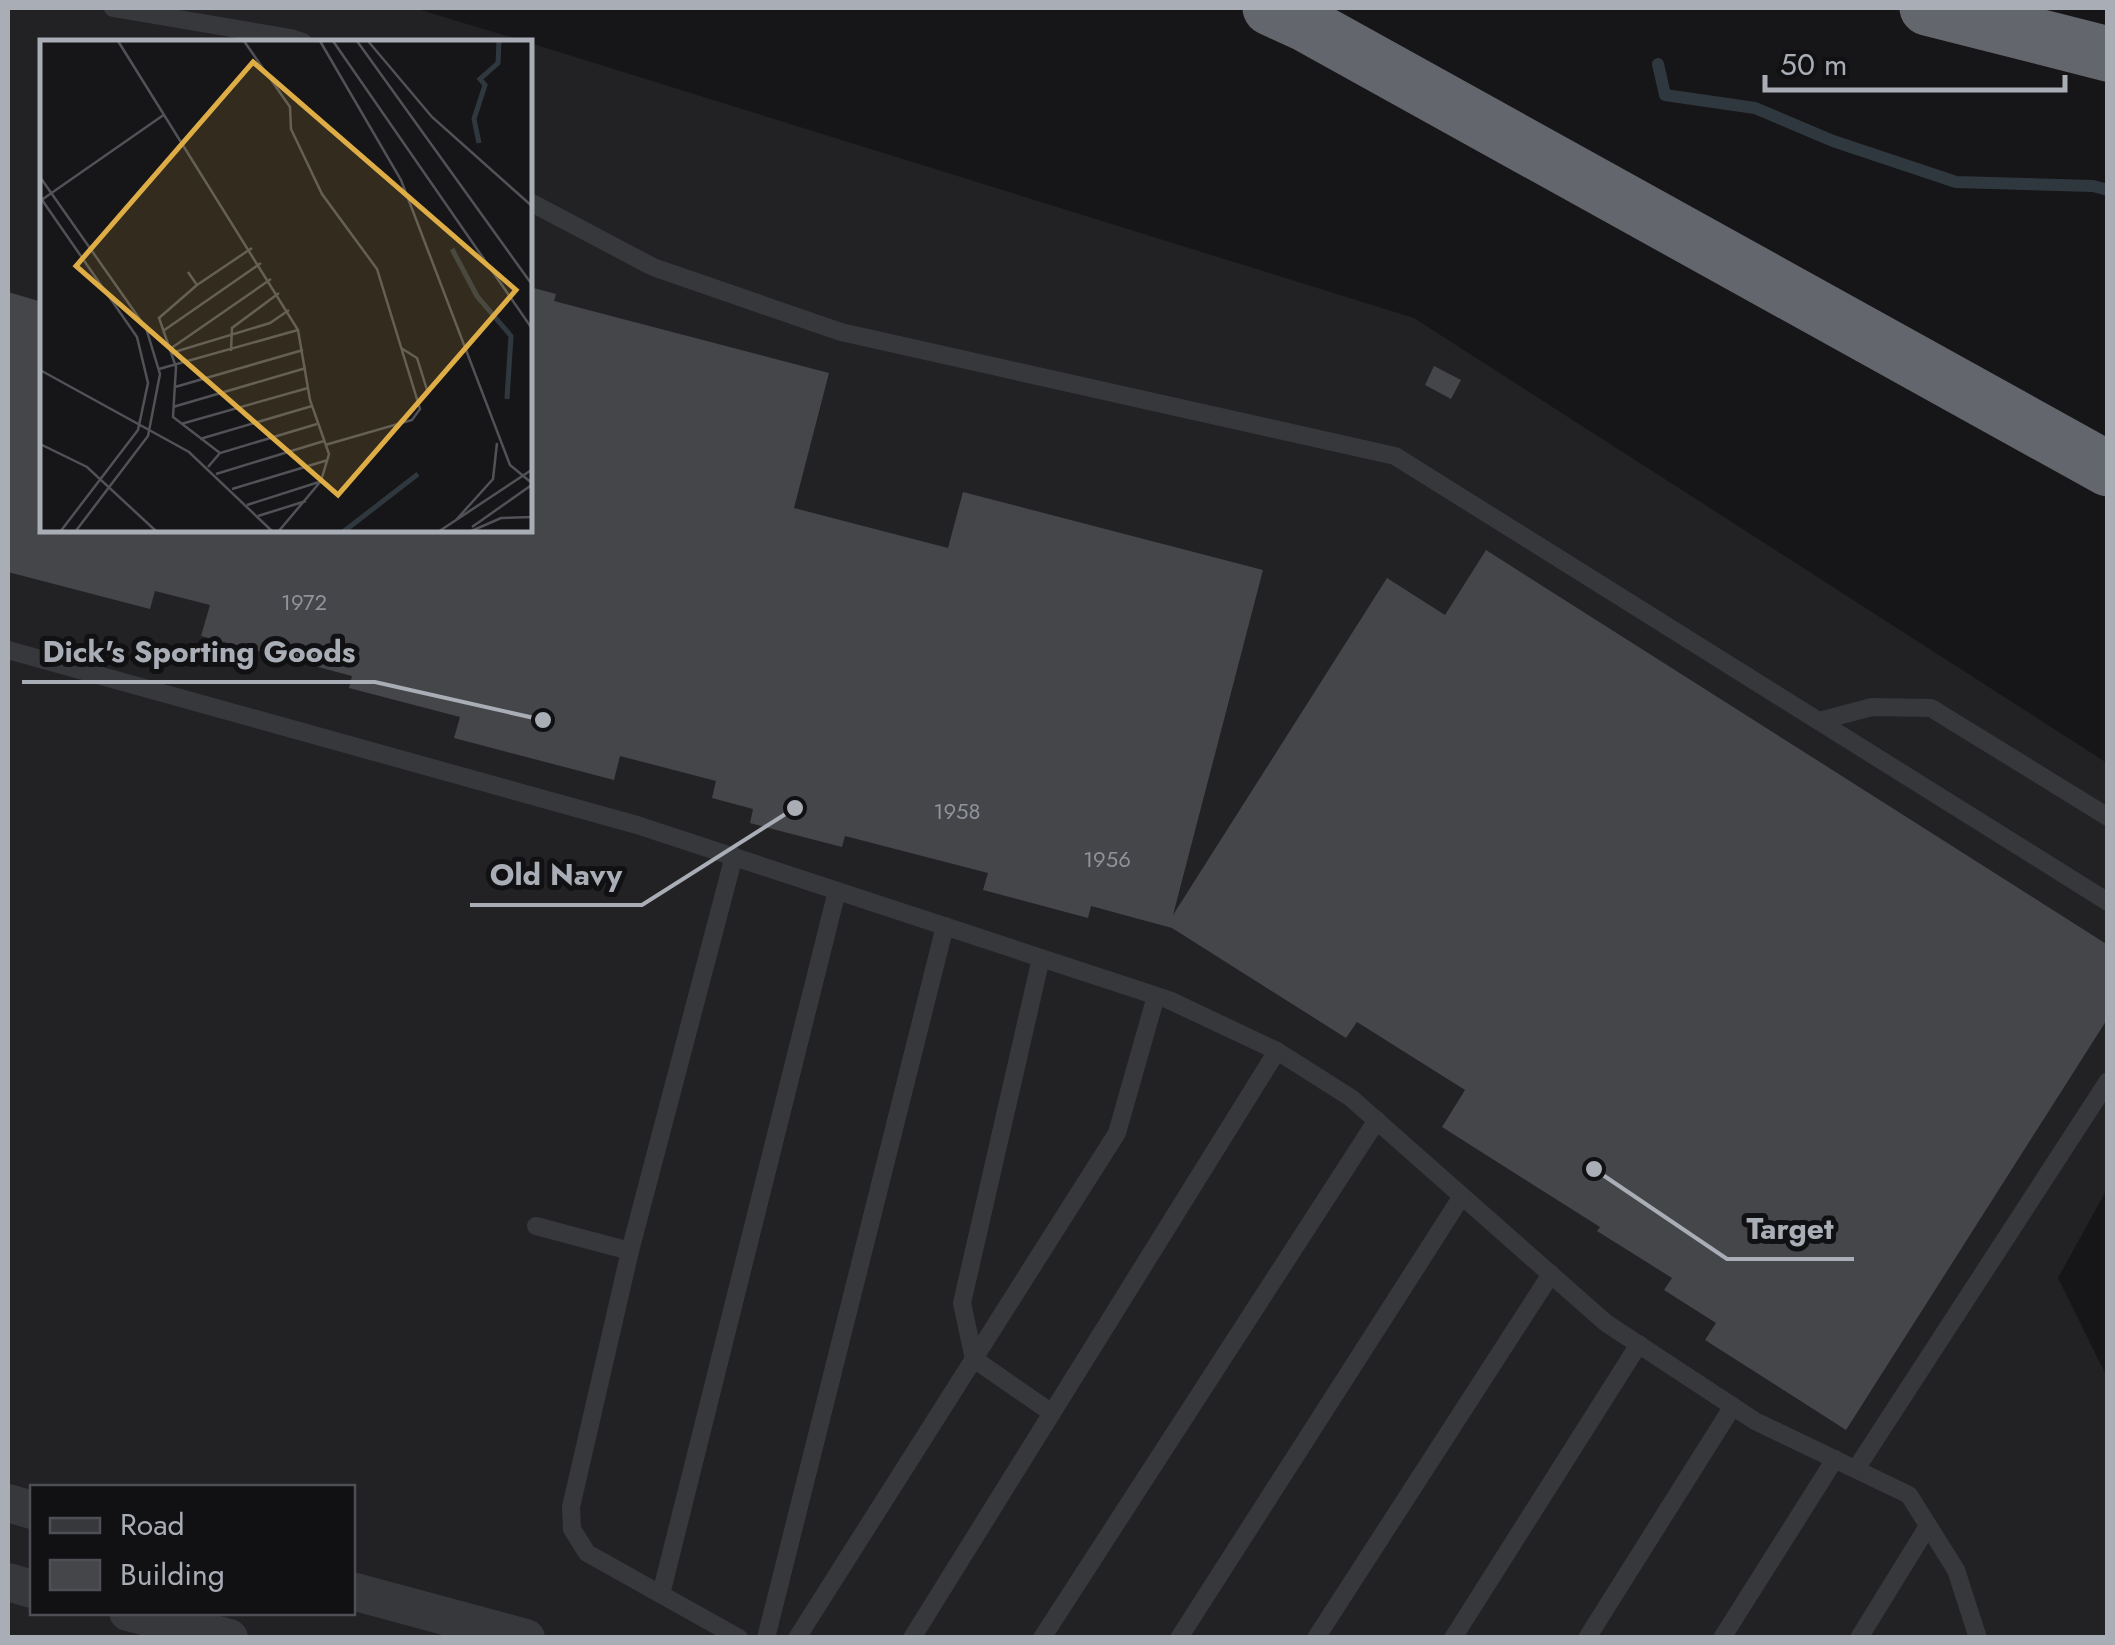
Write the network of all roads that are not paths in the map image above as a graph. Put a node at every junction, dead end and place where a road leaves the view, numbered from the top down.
1 (112, 8) edge
2 (1270, 8) edge
3 (1927, 8) edge
4 (298, 40) edge
5 (2108, 54) edge
6 (532, 203) edge
7 (2108, 470) edge
8 (8, 650) edge
9 (1819, 721) junction
10 (2108, 817) edge
11 (734, 856) junction
12 (837, 890) junction
13 (2108, 902) edge
14 (945, 926) junction
15 (1041, 958) junction
16 (1156, 996) junction
17 (1277, 1051) junction
18 (2108, 1080) edge
19 (1377, 1120) junction
20 (1462, 1196) junction
21 (536, 1226) dead end
22 (630, 1251) junction
23 (1551, 1274) junction
24 (1639, 1344) junction
25 (974, 1359) junction
26 (1733, 1406) junction
27 (1052, 1413) junction
28 (1835, 1459) junction
29 (1856, 1469) junction
30 (1928, 1526) junction
31 (355, 1592) edge
32 (661, 1594) junction
33 (140, 1615) edge
34 (229, 1638) edge
35 (526, 1638) edge
36 (738, 1638) edge
37 (766, 1638) edge
38 (797, 1638) edge
39 (912, 1638) edge
40 (1042, 1638) edge
41 (1179, 1638) edge
42 (1316, 1638) edge
43 (1453, 1638) edge
44 (1587, 1638) edge
45 (1722, 1638) edge
46 (1859, 1638) edge
47 (1978, 1638) edge

1 - 4 lane
2 - 7 highway
3 - 5 highway
6 - 9 lane
8 - 11 lane
9 - 10 lane
9 - 13 lane
11 - 12 lane
11 - 22 lane
12 - 14 lane
12 - 32 lane
14 - 15 lane
14 - 37 lane
15 - 16 lane
15 - 25 lane
16 - 17 lane
16 - 25 lane
17 - 19 lane
17 - 27 lane
18 - 29 lane
19 - 20 lane
19 - 40 lane
20 - 23 lane
20 - 41 lane
21 - 22 lane
22 - 32 lane
23 - 24 lane
23 - 42 lane
24 - 26 lane
24 - 43 lane
25 - 27 lane
25 - 38 lane
26 - 28 lane
26 - 44 lane
27 - 39 lane
28 - 29 lane
28 - 45 lane
29 - 30 lane
30 - 46 lane
30 - 47 lane
31 - 35 street
32 - 36 lane
33 - 34 street

